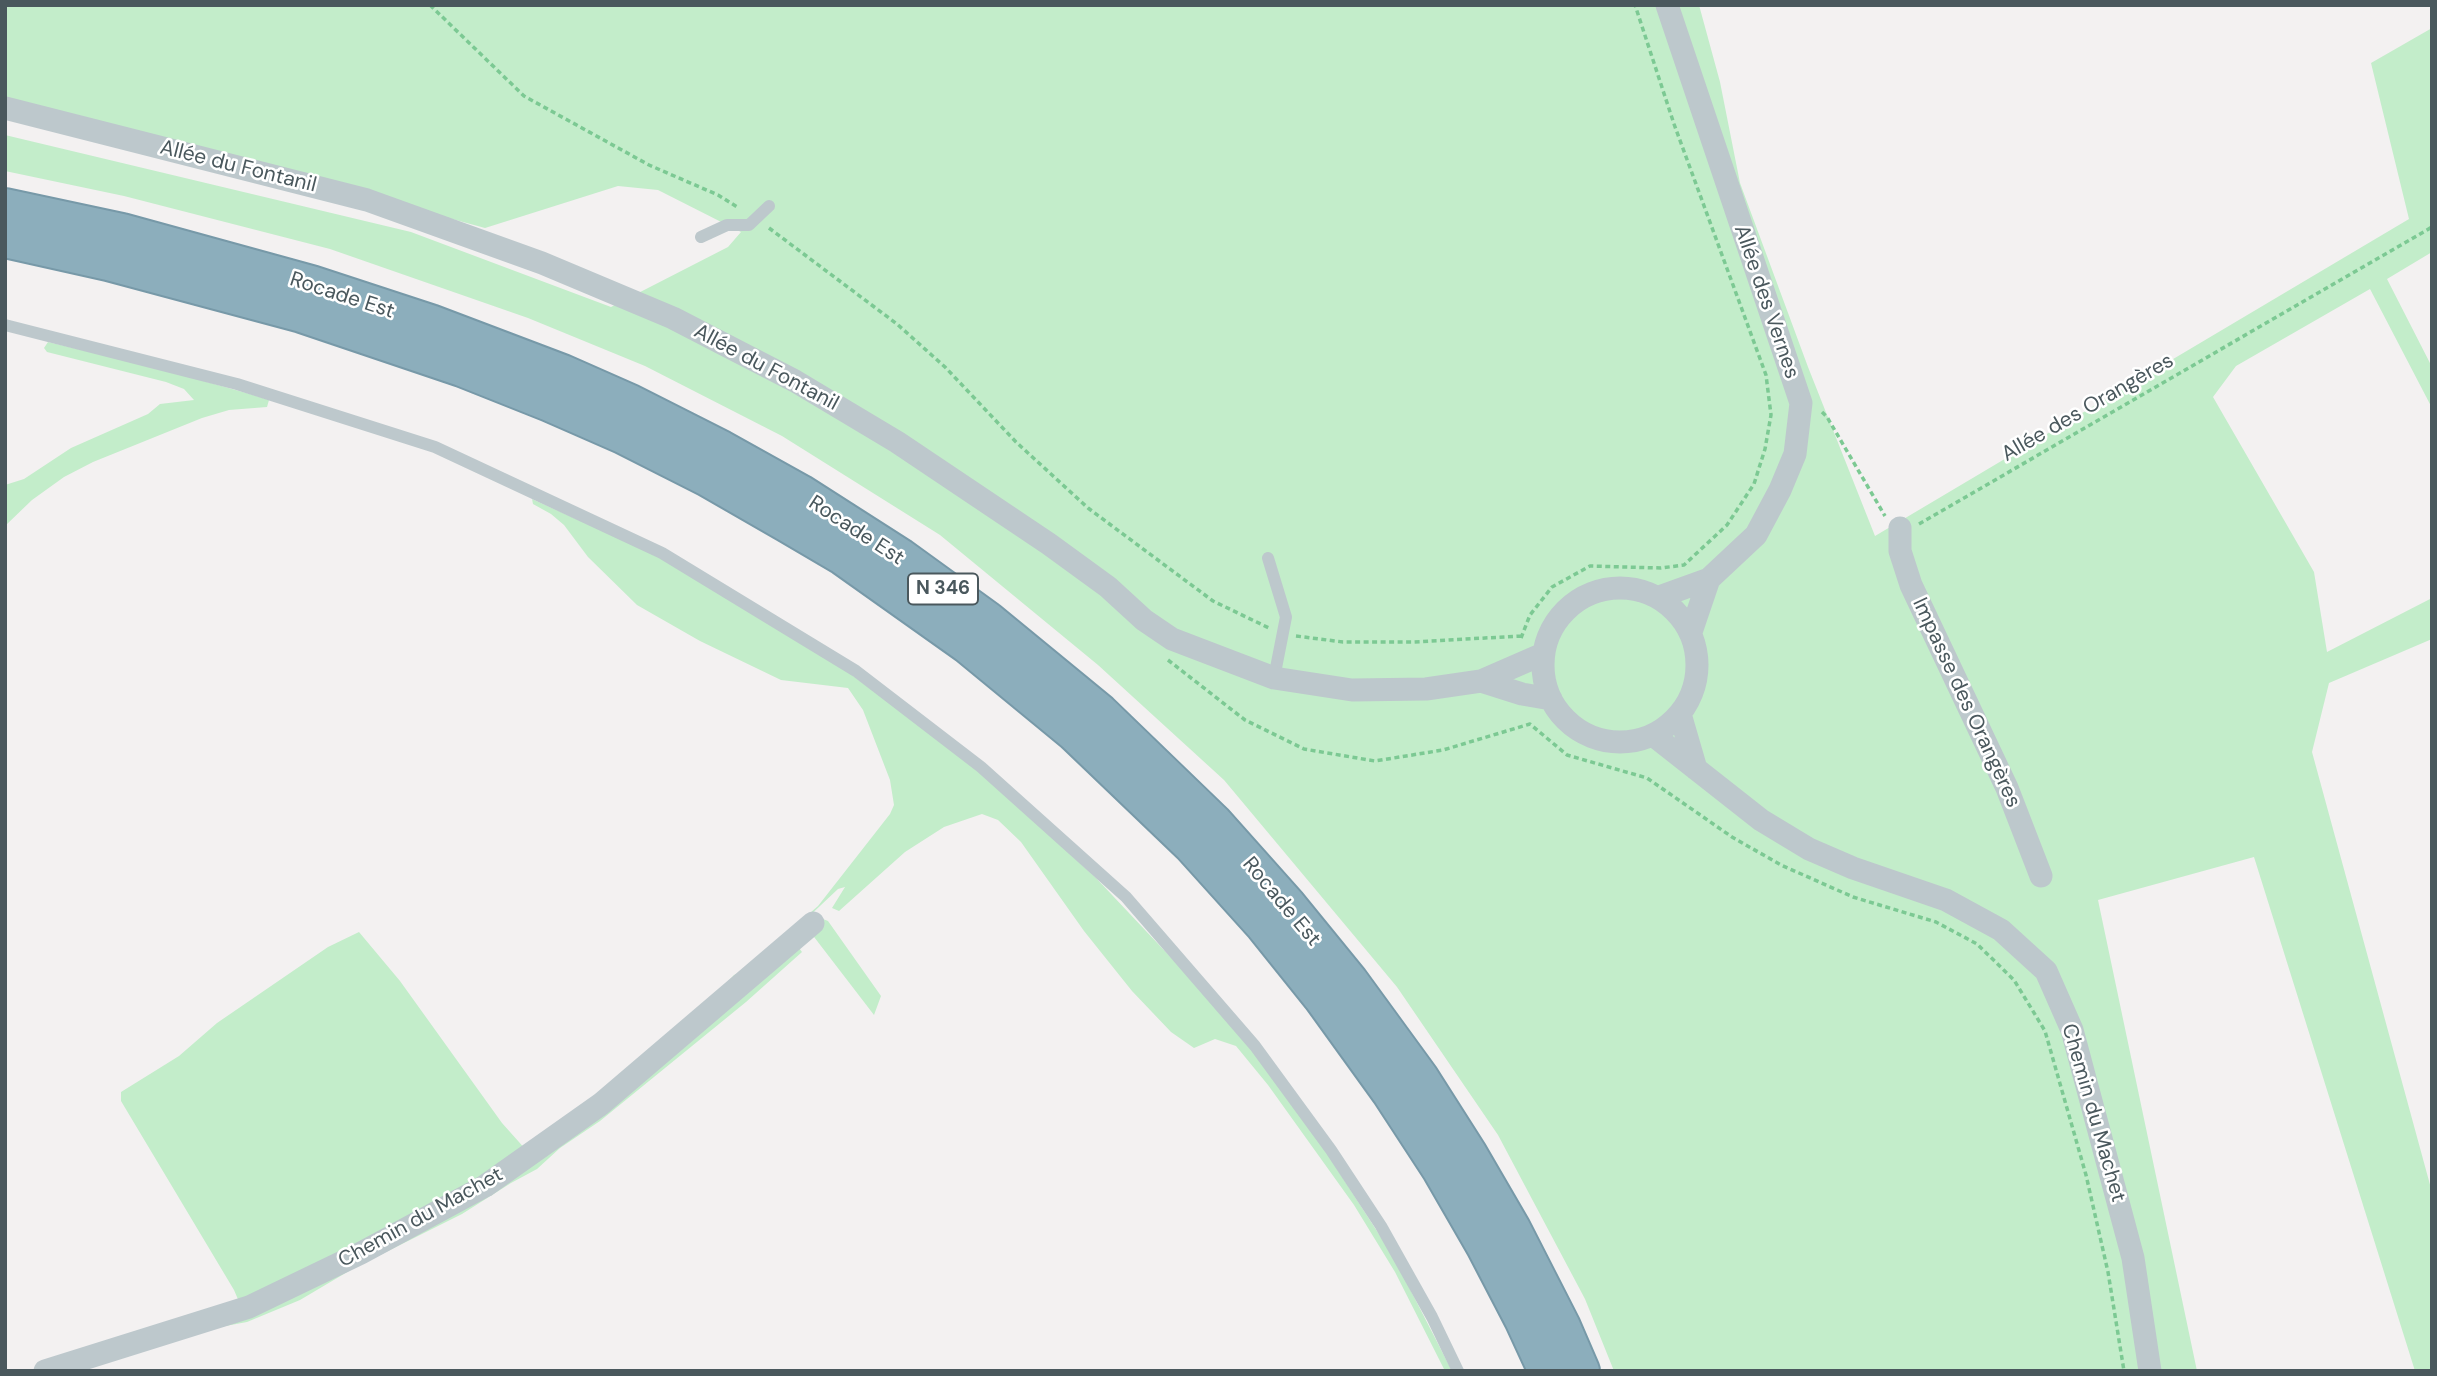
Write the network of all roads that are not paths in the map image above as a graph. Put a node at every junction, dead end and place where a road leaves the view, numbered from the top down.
1 (1667, 5) edge
2 (5, 108) edge
3 (769, 206) dead end
4 (5, 208) edge
5 (701, 237) dead end
6 (5, 238) edge
7 (5, 324) edge
8 (1900, 528) road end
9 (1268, 558) dead end
10 (1709, 579) junction
11 (1659, 597) junction
12 (1691, 632) junction
13 (1544, 654) junction
14 (1274, 678) junction
15 (1481, 681) junction
16 (1551, 699) junction
17 (1680, 714) junction
18 (1653, 735) junction
19 (1696, 769) junction
20 (2041, 876) dead end
21 (813, 923) dead end
22 (45, 1371) edge
23 (1458, 1371) edge
24 (1548, 1371) edge
25 (1580, 1371) edge
26 (2150, 1371) edge

1 - 10 street, Allée des Vernes
2 - 14 street, Allée du Fontanil
3 - 5 lane
4 - 25 highway, Rocade Est / N 346
6 - 24 highway, Rocade Est / N 346
7 - 23 lane
8 - 20 street, Impasse des Orangères
9 - 14 lane
10 - 11 street, Allée des Vernes
10 - 12 street, Allée des Vernes
11 - 12 street
11 - 13 street
12 - 17 street
13 - 15 street, Allée du Fontanil
13 - 16 street
14 - 15 street, Allée du Fontanil
15 - 16 street, Allée du Fontanil
16 - 18 street
17 - 18 street
17 - 19 street
18 - 19 street, Chemin du Machet
19 - 26 street, Chemin du Machet
21 - 22 street, Chemin du Machet

